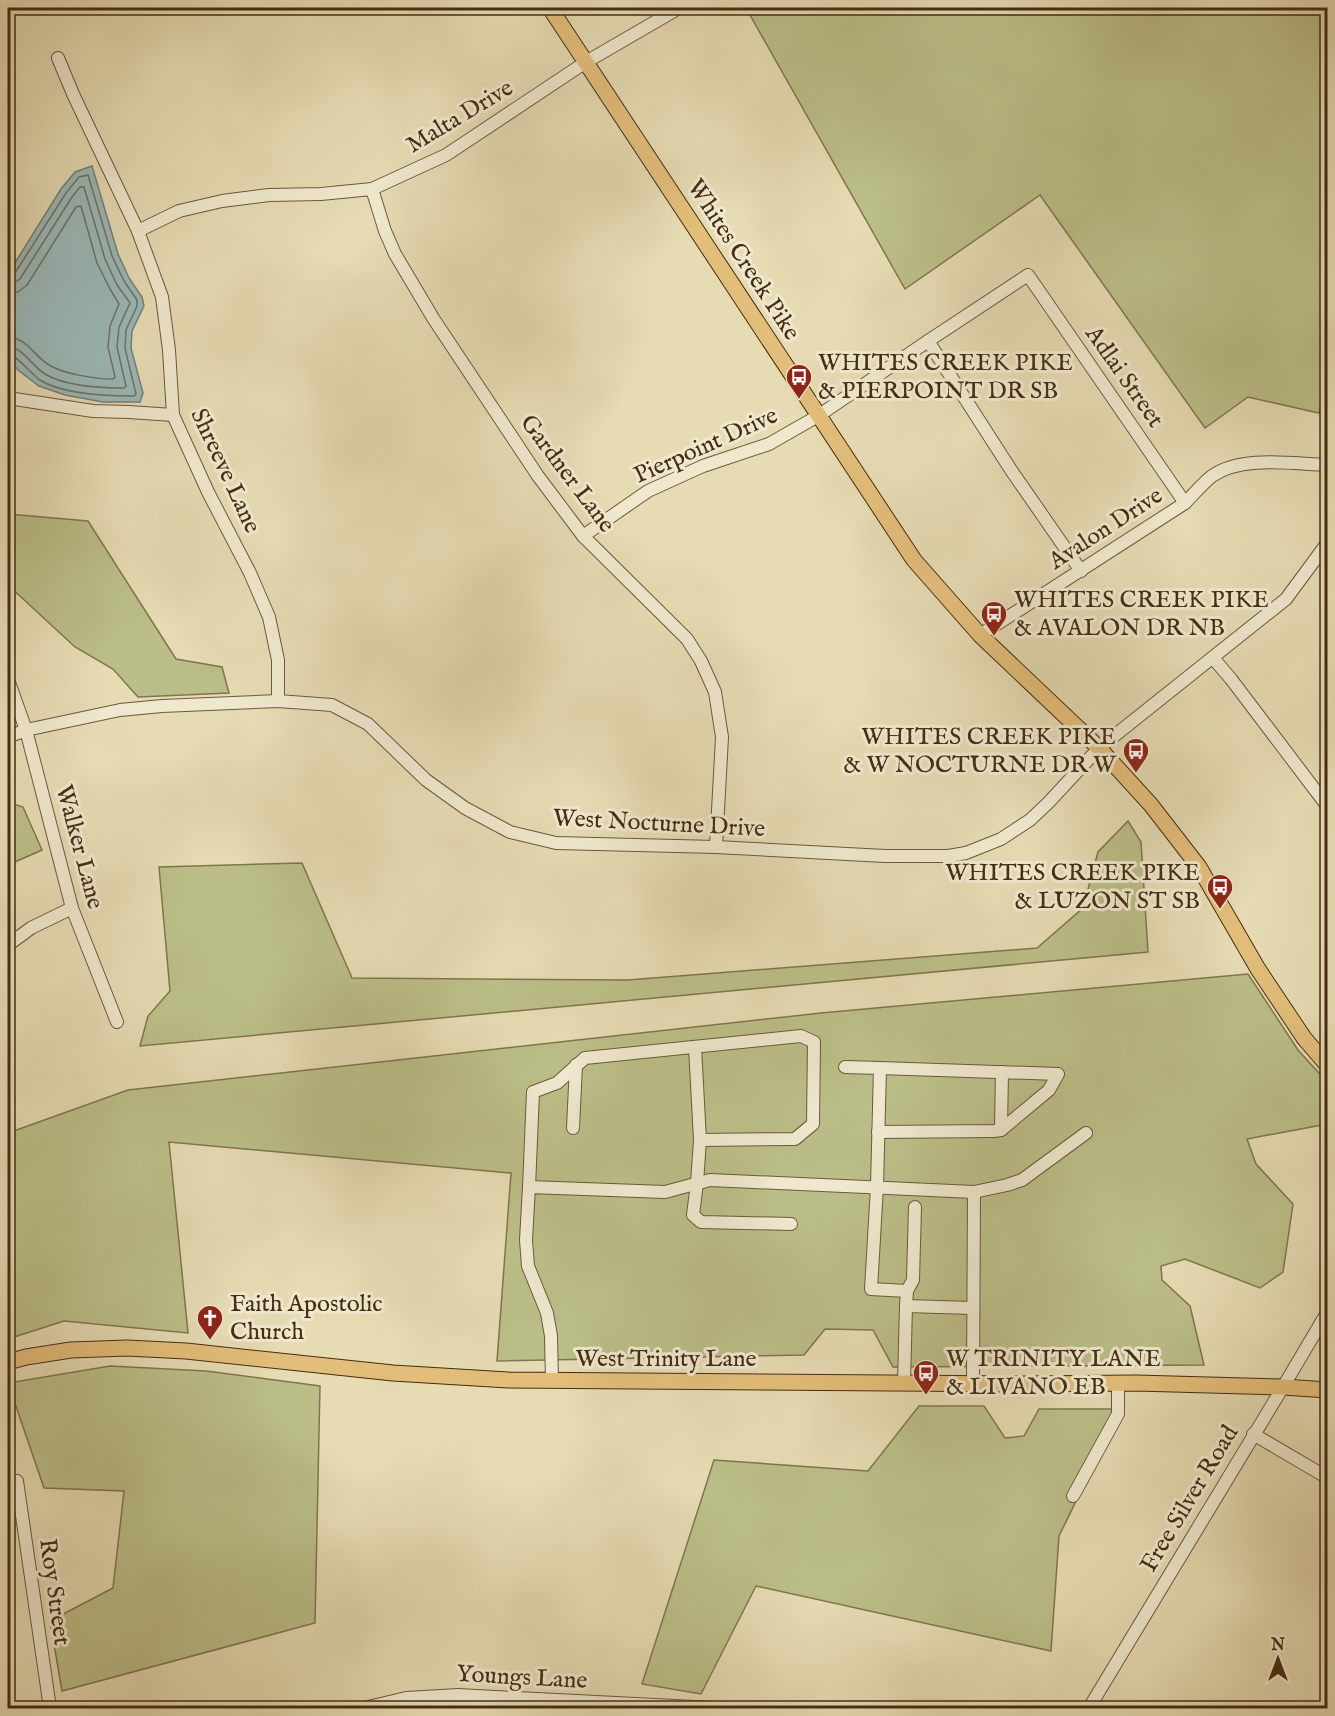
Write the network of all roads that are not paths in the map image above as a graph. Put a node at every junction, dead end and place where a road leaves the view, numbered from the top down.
1 (550, 8) edge
2 (679, 8) edge
3 (58, 58) dead end
4 (586, 62) junction
5 (372, 189) junction
6 (138, 231) junction
7 (1028, 275) joint
8 (928, 340) junction
9 (8, 398) edge
10 (173, 415) junction
11 (818, 416) junction
12 (1328, 465) edge
13 (1185, 503) junction
14 (583, 536) junction
15 (1328, 542) edge
16 (1081, 571) junction
17 (980, 635) junction
18 (1213, 658) junction
19 (8, 681) edge
20 (278, 701) junction
21 (26, 730) junction
22 (8, 737) edge
23 (1099, 748) junction
24 (1328, 807) edge
25 (716, 847) junction
26 (72, 908) junction
27 (8, 945) edge
28 (117, 1022) dead end
29 (695, 1047) junction
30 (576, 1065) junction
31 (1328, 1066) edge
32 (845, 1067) dead end
33 (880, 1068) junction
34 (1002, 1072) junction
35 (573, 1128) dead end
36 (1001, 1130) junction
37 (878, 1132) junction
38 (1086, 1133) dead end
39 (700, 1140) junction
40 (697, 1183) junction
41 (529, 1187) junction
42 (877, 1187) junction
43 (974, 1192) junction
44 (915, 1207) dead end
45 (791, 1224) dead end
46 (907, 1291) junction
47 (906, 1306) junction
48 (973, 1308) junction
49 (1328, 1311) edge
50 (8, 1362) edge
51 (552, 1381) junction
52 (904, 1383) junction
53 (973, 1384) junction
54 (1118, 1384) junction
55 (1283, 1387) junction
56 (1328, 1390) edge
57 (1253, 1434) junction
58 (1328, 1478) edge
59 (17, 1481) dead end
60 (1073, 1496) dead end
61 (50, 1708) edge
62 (364, 1708) edge
63 (679, 1708) edge
64 (714, 1708) edge
65 (813, 1708) edge
66 (857, 1708) edge
67 (1089, 1708) edge

1 - 4 main road, Whites Creek Pike
2 - 4 street, Malta Drive
3 - 6 street, Shreeve Lane
4 - 5 street, Malta Drive
4 - 11 main road, Whites Creek Pike
5 - 6 street, Malta Drive
5 - 14 street, Gardner Lane
6 - 10 street, Shreeve Lane
7 - 8 street, Pierpoint Drive
7 - 13 street, Adlai Street
8 - 11 street, Pierpoint Drive
8 - 16 street
9 - 10 street
10 - 20 street, Shreeve Lane
11 - 14 street, Pierpoint Drive
11 - 17 main road, Whites Creek Pike
12 - 13 street, Avalon Drive
13 - 16 street, Avalon Drive
14 - 25 street, Gardner Lane
15 - 18 street, West Nocturne Drive
16 - 17 street, Avalon Drive
17 - 23 main road, Whites Creek Pike
18 - 23 street, West Nocturne Drive
18 - 24 street
19 - 21 street, Walker Lane
20 - 21 street, West Nocturne Drive
20 - 25 street, West Nocturne Drive
21 - 22 street, West Nocturne Drive
21 - 26 street, Walker Lane
23 - 25 street, West Nocturne Drive
23 - 31 main road, Whites Creek Pike
26 - 27 street
26 - 28 street, Walker Lane
29 - 30 street
29 - 39 street
29 - 39 street
30 - 35 street
30 - 41 street
32 - 33 street
33 - 34 street
33 - 37 street
34 - 36 street
34 - 36 street
36 - 37 street
37 - 42 street
38 - 43 street
39 - 40 street
40 - 41 street
40 - 42 street
40 - 45 street
41 - 51 street
42 - 43 street
42 - 46 street
43 - 48 street
44 - 46 street
46 - 47 street
47 - 48 street
47 - 52 street
48 - 53 street
49 - 55 street, Free Silver Road
50 - 51 main road, West Trinity Lane
51 - 52 main road, West Trinity Lane
52 - 53 main road, West Trinity Lane
53 - 54 main road, West Trinity Lane
54 - 55 main road, West Trinity Lane
54 - 60 street
55 - 56 main road, West Trinity Lane
55 - 57 street, Free Silver Road
57 - 58 street
57 - 67 street, Free Silver Road
59 - 61 street, Roy Street
62 - 63 street, Youngs Lane
63 - 64 street, Youngs Lane
65 - 66 street

